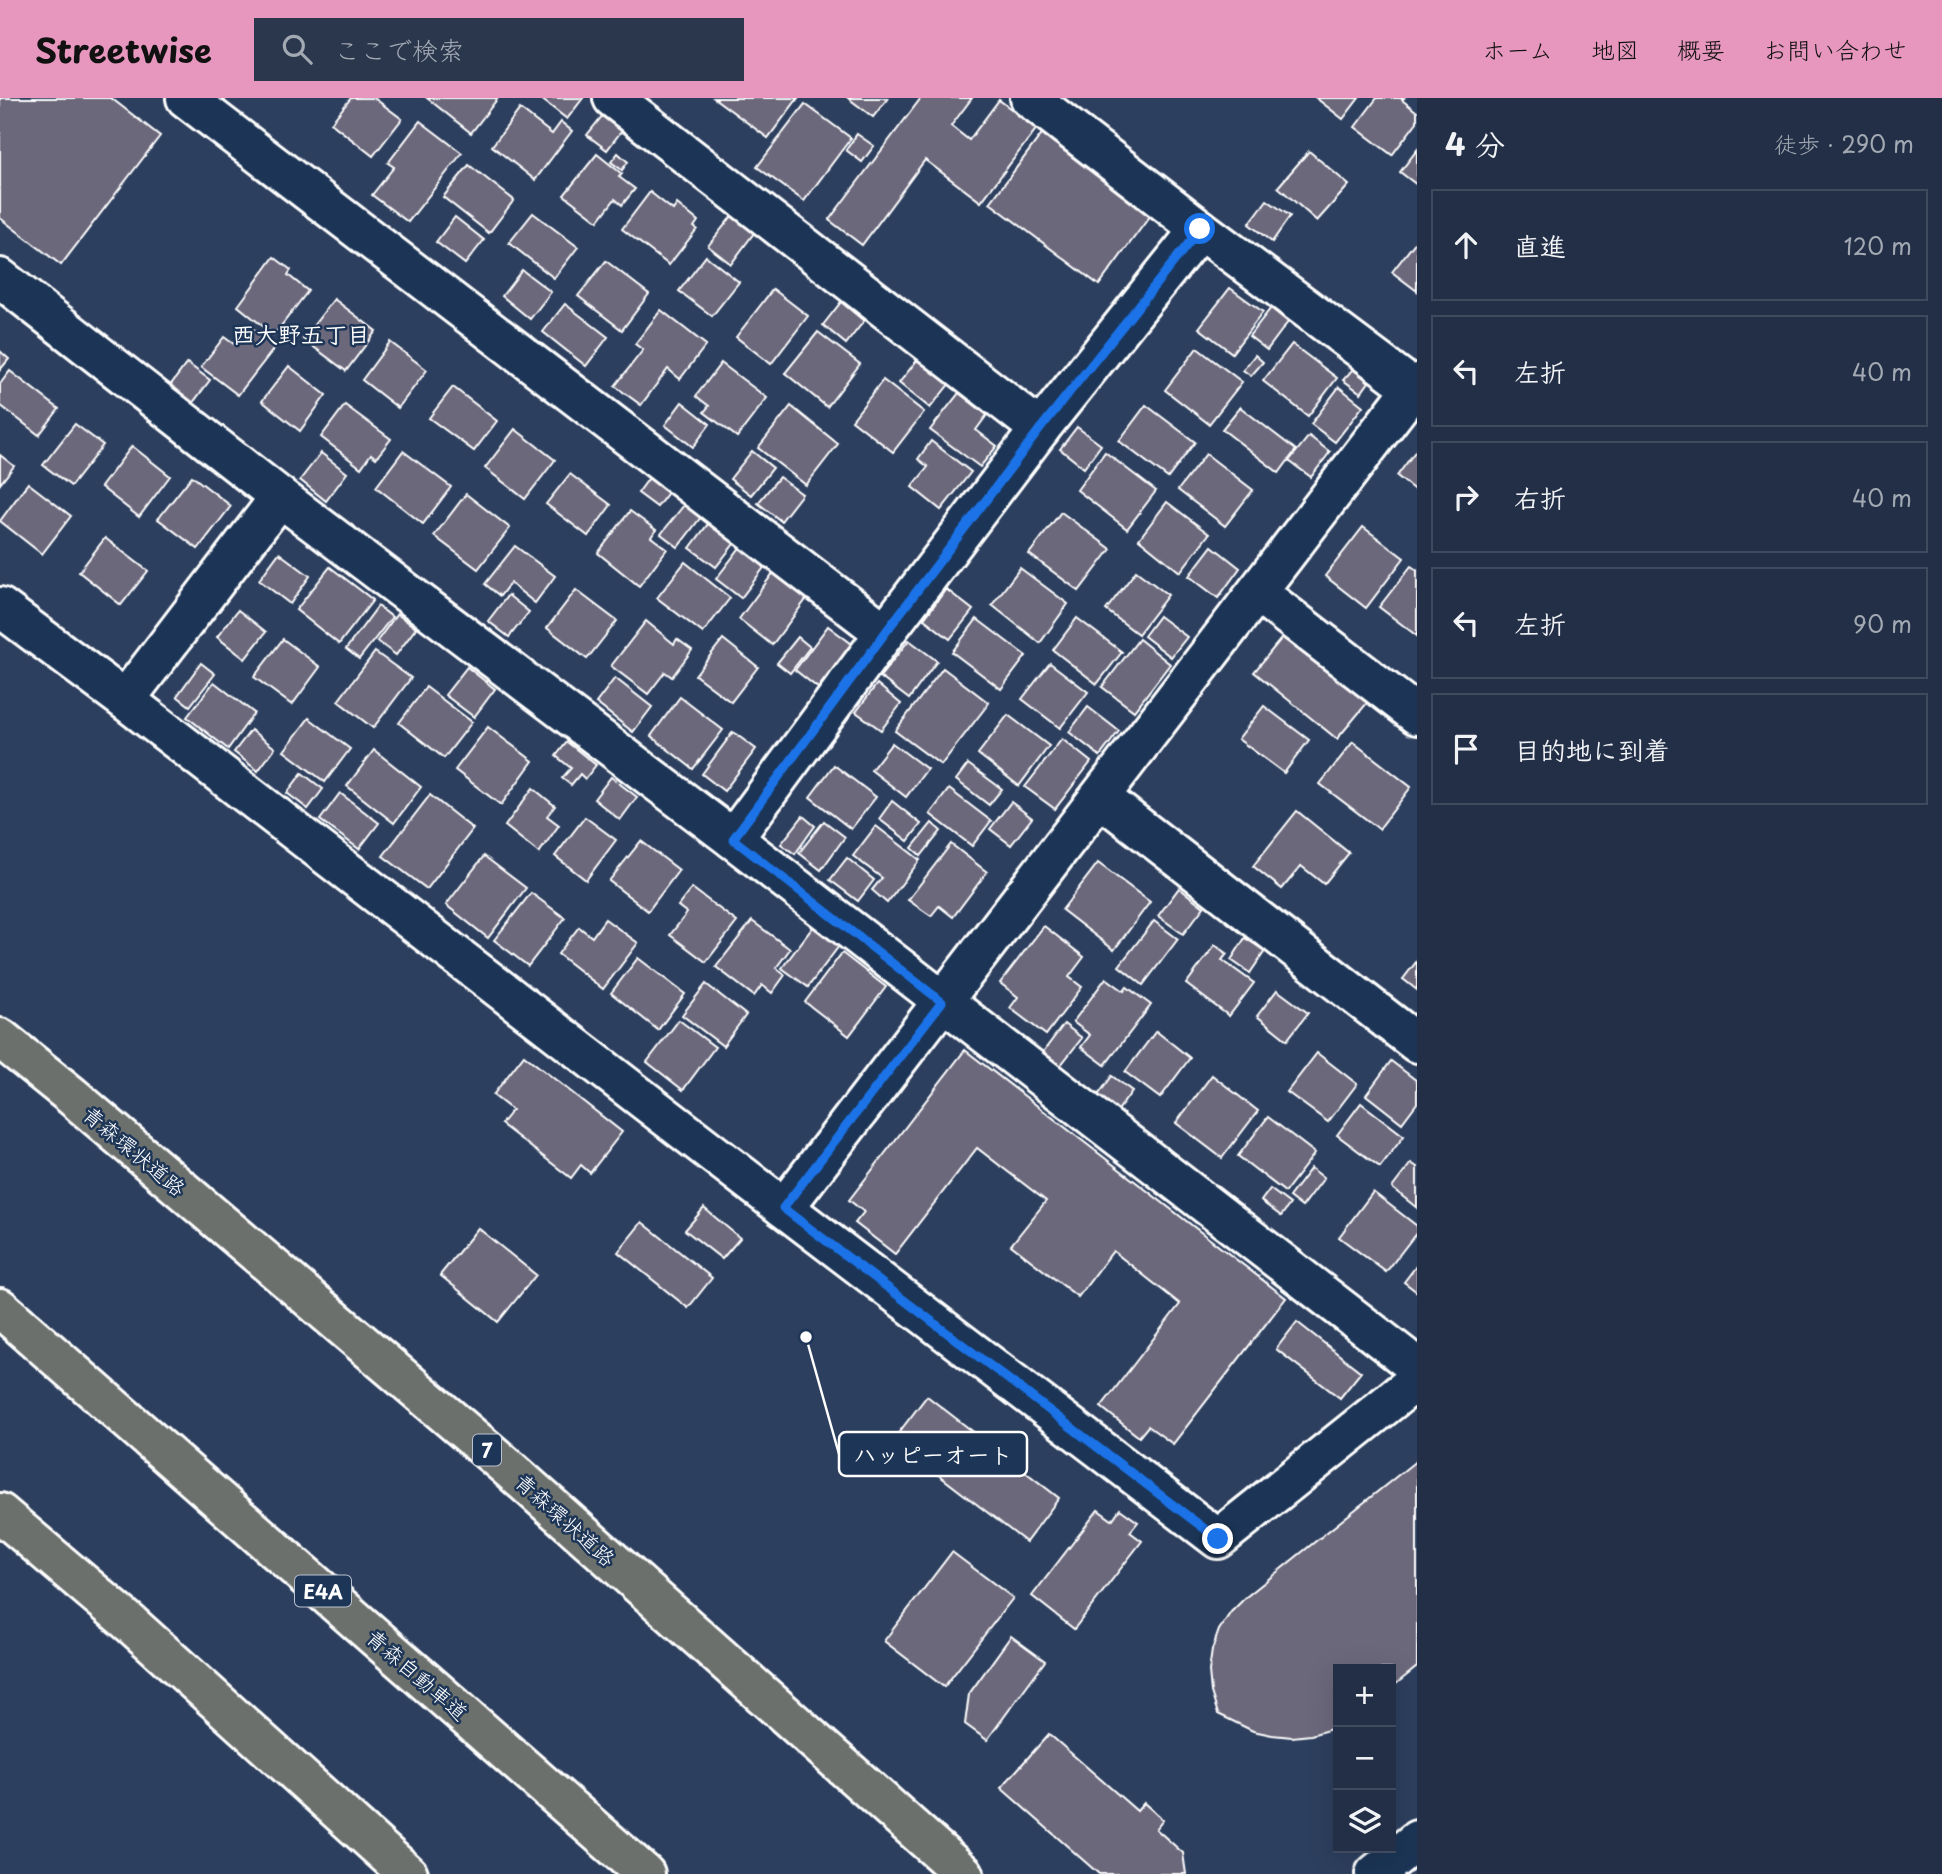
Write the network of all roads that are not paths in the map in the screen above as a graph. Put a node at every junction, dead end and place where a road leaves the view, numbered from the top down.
1 (186, 98) edge
2 (613, 98) edge
3 (1030, 98) edge
4 (1200, 229) junction
5 (0, 278) edge
6 (1416, 387) edge
7 (1040, 429) junction
8 (281, 497) junction
9 (1257, 592) junction
10 (0, 607) edge
11 (885, 633) junction
12 (125, 700) junction
13 (1417, 715) edge
14 (1100, 797) junction
15 (733, 839) junction
16 (942, 1002) junction
17 (0, 1038) edge
18 (1417, 1043) edge
19 (783, 1208) junction
20 (0, 1308) edge
21 (1417, 1367) edge
22 (1417, 1380) edge
23 (0, 1513) edge
24 (1417, 1840) edge
25 (408, 1874) edge
26 (645, 1874) edge
27 (964, 1874) edge
28 (1375, 1874) edge

1 - 11 street
2 - 7 street
3 - 4 street
4 - 6 street
4 - 7 street
5 - 8 street
6 - 9 street
7 - 11 street
8 - 12 street
8 - 15 street
9 - 13 street
9 - 14 street
10 - 12 street
11 - 15 street
12 - 19 street
14 - 16 street
14 - 18 street
15 - 16 street
16 - 19 street
16 - 21 street
17 - 27 highway, 青森環状道路 / 7
19 - 22 street
20 - 26 highway, 青森自動車道 / E4A
23 - 25 highway
24 - 28 street

